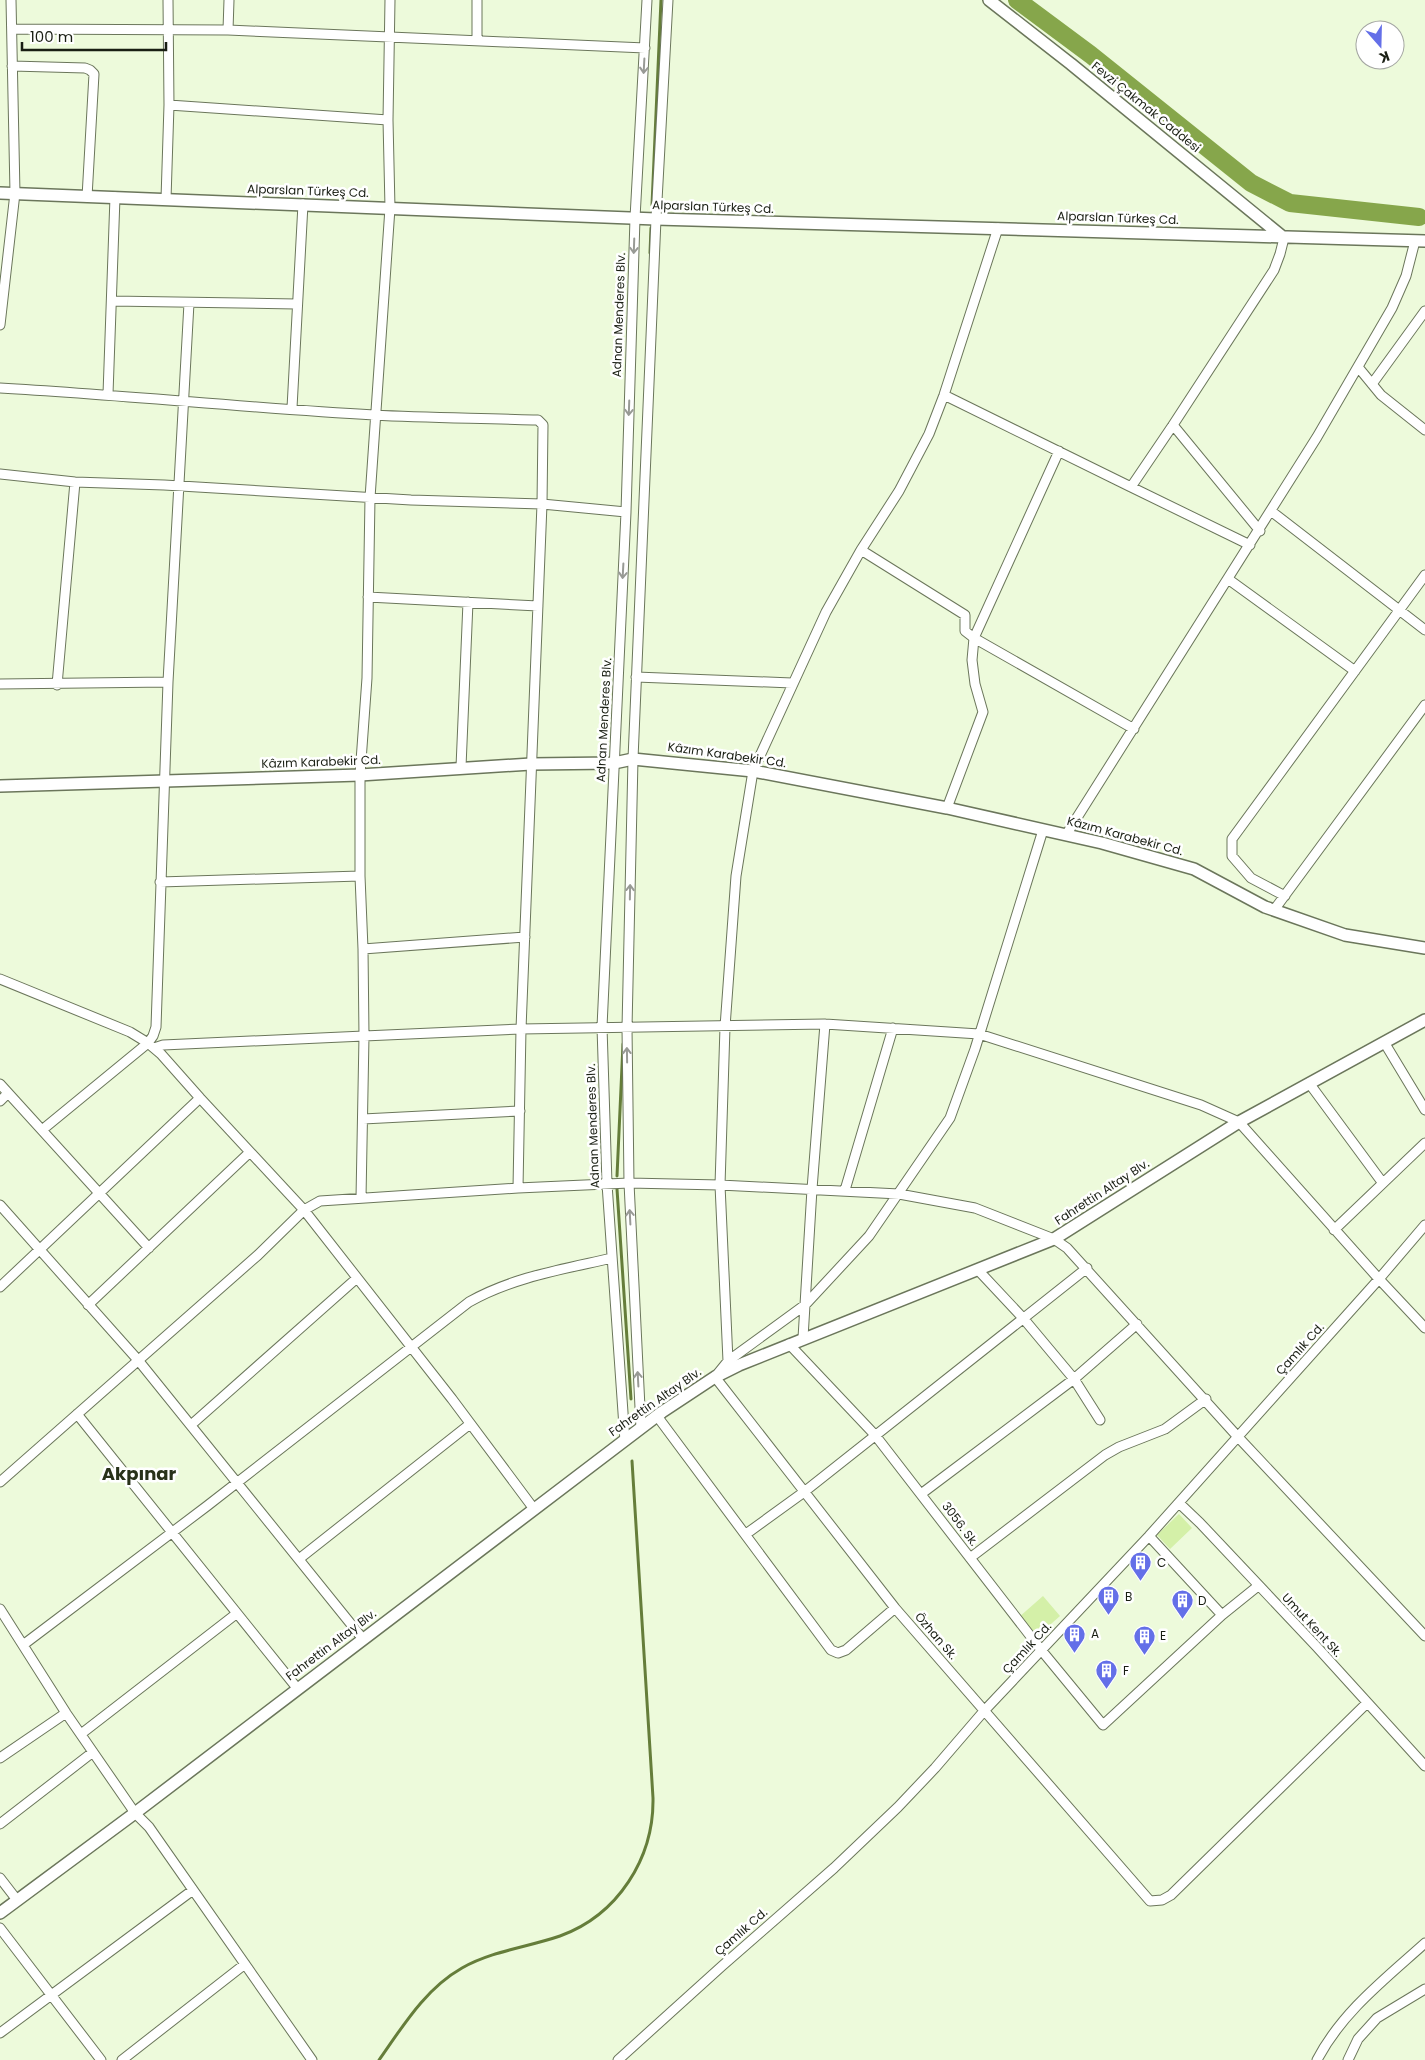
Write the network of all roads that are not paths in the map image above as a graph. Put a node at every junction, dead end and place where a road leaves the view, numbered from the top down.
1 (11, 0) edge
2 (168, 0) edge
3 (229, 0) edge
4 (390, 0) edge
5 (477, 0) edge
6 (647, 0) edge
7 (668, 0) edge
8 (989, 0) edge
9 (169, 28) junction
10 (12, 29) junction
11 (228, 30) junction
12 (389, 36) junction
13 (477, 40) junction
14 (645, 48) junction
15 (12, 66) junction
16 (169, 105) junction
17 (388, 120) junction
18 (0, 193) edge
19 (16, 193) junction
20 (87, 197) junction
21 (115, 197) junction
22 (166, 199) junction
23 (303, 204) junction
24 (390, 208) junction
25 (635, 218) junction
26 (656, 219) junction
27 (998, 228) junction
28 (1284, 238) junction
29 (1422, 240) edge
30 (112, 301) junction
31 (189, 303) junction
32 (296, 304) junction
33 (1425, 311) edge
34 (0, 325) edge
35 (1358, 367) junction
36 (1372, 384) junction
37 (0, 388) edge
38 (108, 394) junction
39 (944, 395) junction
40 (184, 400) junction
41 (292, 408) junction
42 (375, 415) junction
43 (1173, 425) junction
44 (1425, 430) edge
45 (1059, 451) junction
46 (0, 474) edge
47 (75, 482) junction
48 (178, 486) junction
49 (1130, 487) junction
50 (370, 498) junction
51 (542, 504) junction
52 (626, 512) junction
53 (1271, 512) junction
54 (1260, 530) junction
55 (1250, 545) junction
56 (862, 550) junction
57 (1425, 575) edge
58 (1228, 579) junction
59 (368, 597) junction
60 (468, 602) junction
61 (538, 606) junction
62 (1399, 611) junction
63 (1425, 630) edge
64 (974, 638) junction
65 (1355, 671) junction
66 (636, 677) junction
67 (168, 682) junction
68 (792, 683) junction
69 (0, 684) edge
70 (57, 684) junction
71 (1425, 705) edge
72 (1134, 730) junction
73 (633, 759) junction
74 (614, 763) junction
75 (531, 764) junction
76 (461, 767) junction
77 (753, 771) junction
78 (360, 774) junction
79 (165, 781) junction
80 (0, 786) edge
81 (947, 808) junction
82 (1043, 830) junction
83 (1066, 835) junction
84 (360, 876) junction
85 (160, 882) junction
86 (1285, 896) junction
87 (1274, 910) junction
88 (525, 938) junction
89 (1425, 948) edge
90 (363, 949) junction
91 (0, 979) edge
92 (1425, 1020) edge
93 (825, 1024) junction
94 (602, 1027) junction
95 (725, 1027) junction
96 (627, 1028) junction
97 (893, 1028) junction
98 (521, 1029) junction
99 (979, 1034) junction
100 (364, 1036) junction
101 (1384, 1042) junction
102 (151, 1045) junction
103 (1309, 1083) junction
104 (0, 1084) edge
105 (8, 1093) junction
106 (200, 1098) junction
107 (0, 1101) edge
108 (1425, 1110) edge
109 (520, 1111) junction
110 (363, 1119) junction
111 (1239, 1122) junction
112 (42, 1130) junction
113 (1425, 1143) edge
114 (250, 1152) junction
115 (1382, 1182) junction
116 (629, 1183) junction
117 (607, 1184) junction
118 (720, 1184) junction
119 (518, 1188) junction
120 (812, 1189) junction
121 (845, 1190) junction
122 (99, 1194) junction
123 (898, 1194) junction
124 (361, 1198) junction
125 (0, 1205) edge
126 (304, 1210) junction
127 (1425, 1225) edge
128 (1334, 1230) junction
129 (1054, 1239) junction
130 (149, 1248) junction
131 (40, 1250) junction
132 (612, 1258) junction
133 (1087, 1268) junction
134 (978, 1270) junction
135 (357, 1278) junction
136 (1379, 1280) junction
137 (0, 1287) edge
138 (88, 1305) junction
139 (805, 1305) junction
140 (1023, 1318) junction
141 (1137, 1324) junction
142 (1425, 1328) edge
143 (803, 1338) junction
144 (789, 1344) junction
145 (410, 1346) junction
146 (138, 1360) junction
147 (728, 1361) junction
148 (715, 1377) junction
149 (1074, 1379) junction
150 (1206, 1399) junction
151 (77, 1414) junction
152 (657, 1416) junction
153 (1100, 1420) dead end
154 (470, 1424) junction
155 (191, 1425) junction
156 (641, 1428) junction
157 (875, 1435) junction
158 (1238, 1437) junction
159 (625, 1441) junction
160 (0, 1482) edge
161 (238, 1482) junction
162 (804, 1492) junction
163 (921, 1494) junction
164 (1179, 1503) junction
165 (534, 1510) junction
166 (172, 1532) junction
167 (746, 1534) junction
168 (1149, 1536) junction
169 (970, 1558) junction
170 (299, 1559) junction
171 (1258, 1586) junction
172 (895, 1608) junction
173 (0, 1609) edge
174 (236, 1614) junction
175 (1222, 1615) junction
176 (1425, 1636) edge
177 (363, 1639) junction
178 (23, 1645) junction
179 (1042, 1651) junction
180 (297, 1688) junction
181 (1367, 1703) junction
182 (984, 1711) junction
183 (66, 1713) junction
184 (81, 1734) junction
185 (93, 1752) junction
186 (0, 1758) edge
187 (1425, 1766) edge
188 (135, 1813) junction
189 (0, 1824) edge
190 (0, 1878) edge
191 (193, 1890) junction
192 (17, 1900) junction
193 (0, 1913) edge
194 (0, 1928) edge
195 (1425, 1943) edge
196 (245, 1964) junction
197 (1425, 1989) edge
198 (52, 1995) junction
199 (0, 2033) edge
200 (102, 2060) edge
201 (122, 2060) edge
202 (312, 2060) edge
203 (618, 2060) edge
204 (1317, 2060) edge
205 (1348, 2060) edge

1 - 10 street
2 - 9 street
3 - 11 street
4 - 12 street
5 - 13 street
6 - 14 street, Adnan Menderes Blv.
7 - 26 street
8 - 28 street, Fevzi Çakmak Caddesi
9 - 10 street
9 - 11 street
9 - 16 street
10 - 15 street
11 - 12 street
12 - 13 street
12 - 17 street
13 - 14 street
14 -> 25 street, Adnan Menderes Blv.
15 - 19 street
15 - 20 street
16 - 17 street
16 - 22 street
17 - 24 street
18 - 19 street, Alparslan Türkeş Cd.
19 - 20 street, Alparslan Türkeş Cd.
19 - 34 street
20 - 21 street, Alparslan Türkeş Cd.
21 - 22 street, Alparslan Türkeş Cd.
21 - 30 street
22 - 23 street, Alparslan Türkeş Cd.
23 - 24 street, Alparslan Türkeş Cd.
23 - 32 street
24 - 25 street, Alparslan Türkeş Cd.
24 - 42 street
25 - 26 street, Alparslan Türkeş Cd.
25 -> 52 street, Adnan Menderes Blv.
26 - 27 street, Alparslan Türkeş Cd.
26 - 66 street
27 - 28 street, Alparslan Türkeş Cd.
27 - 39 street
28 - 29 street, Alparslan Türkeş Cd.
28 - 43 street
29 - 35 street
30 - 31 street
30 - 38 street
31 - 32 street
31 - 40 street
32 - 41 street
33 - 36 street
35 - 36 street
35 - 53 street
36 - 44 street
37 - 38 street
38 - 40 street
39 - 45 street
39 - 56 street
40 - 41 street
40 - 48 street
41 - 42 street
42 - 50 street
42 - 51 street
43 - 49 street
43 - 54 street
45 - 49 street
45 - 64 street
46 - 47 street
47 - 48 street
47 - 70 street
48 - 50 street
48 - 67 street
49 - 55 street
50 - 51 street
50 - 59 street
51 - 52 street
51 - 61 street
52 -> 74 street, Adnan Menderes Blv.
53 - 54 street
53 - 62 street
54 - 55 street
55 - 58 street
56 - 64 street
56 - 68 street
57 - 62 street
58 - 65 street
58 - 72 street
59 - 60 street
59 - 78 street
60 - 61 street
60 - 76 street
61 - 75 street
62 - 63 street
62 - 65 street
64 - 72 street
64 - 81 street
65 - 86 street
66 - 68 street
66 - 73 street
67 - 70 street
67 - 79 street
68 - 77 street
69 - 70 street
71 - 86 street
72 - 83 street
73 - 74 street, Kâzım Karabekir Cd.
73 - 77 street, Kâzım Karabekir Cd.
96 -> 73 street
74 - 75 street, Kâzım Karabekir Cd.
74 - 94 street, Adnan Menderes Blv.
75 - 76 street, Kâzım Karabekir Cd.
75 - 88 street
76 - 78 street, Kâzım Karabekir Cd.
77 - 81 street, Kâzım Karabekir Cd.
77 - 95 street
78 - 79 street, Kâzım Karabekir Cd.
78 - 84 street
79 - 80 street, Kâzım Karabekir Cd.
79 - 85 street
81 - 82 street, Kâzım Karabekir Cd.
82 - 83 street, Kâzım Karabekir Cd.
82 - 99 street
83 - 87 street, Kâzım Karabekir Cd.
84 - 85 street
84 - 90 street
85 - 102 street
86 - 87 street
87 - 89 street, Kâzım Karabekir Cd.
88 - 90 street
88 - 98 street
90 - 100 street
91 - 102 street
92 - 101 street, Fahrettin Altay Blv.
93 - 95 street
93 - 97 street
93 - 120 street
94 - 96 street
94 - 98 street
94 - 117 street, Adnan Menderes Blv.
95 - 96 street
95 - 118 street
116 -> 96 street
97 - 99 street
97 - 121 street
98 - 100 street
98 - 109 street
99 - 111 street
99 - 123 street
100 - 102 street
100 - 110 street
101 - 103 street, Fahrettin Altay Blv.
101 - 108 street
102 - 106 street
102 - 112 street
103 - 111 street, Fahrettin Altay Blv.
103 - 115 street
104 - 105 street
105 - 107 street
105 - 112 street
106 - 114 street
106 - 122 street
109 - 110 street
109 - 119 street
110 - 124 street
111 - 128 street
111 - 129 street, Fahrettin Altay Blv.
112 - 122 street
113 - 115 street
114 - 126 street
114 - 130 street
115 - 128 street
116 - 117 street
116 - 118 street
156 -> 116 street
117 - 119 street
117 - 132 street, Adnan Menderes Blv.
118 - 120 street
118 - 147 street
119 - 124 street
120 - 121 street
120 - 139 street
121 - 123 street
122 - 130 street
122 - 131 street
123 - 129 street
123 - 139 street
124 - 126 street
125 - 131 street
126 - 135 street
126 - 146 street
127 - 136 street, Çamlık Cd.
128 - 136 street
129 - 133 street
129 - 134 street, Fahrettin Altay Blv.
130 - 138 street
131 - 137 street
131 - 138 street
132 - 145 street
132 - 159 street, Adnan Menderes Blv.
133 - 140 street
133 - 141 street
134 - 140 street
134 - 143 street, Fahrettin Altay Blv.
135 - 145 street
135 - 155 street
136 - 142 street
136 - 158 street, Çamlık Cd.
138 - 146 street
139 - 143 street
139 - 147 street
140 - 149 street
140 - 157 street
141 - 149 street
141 - 150 street
143 - 144 street, Fahrettin Altay Blv.
144 - 148 street, Fahrettin Altay Blv.
144 - 157 street, 3056. Sk.
145 - 154 street
145 - 161 street
146 - 151 street
146 - 155 street
147 - 148 street
148 - 152 street, Fahrettin Altay Blv.
148 - 162 street, Özhan Sk.
149 - 153 street
149 - 163 street
150 - 158 street
150 - 169 street
151 - 160 street
151 - 166 street
152 - 156 street, Fahrettin Altay Blv.
152 - 167 street
154 - 165 street
154 - 170 street
155 - 161 street
156 - 159 street, Fahrettin Altay Blv.
157 - 162 street
157 - 163 street, 3056. Sk.
158 - 164 street, Çamlık Cd.
158 - 176 street
159 - 165 street, Fahrettin Altay Blv.
161 - 166 street
161 - 170 street
162 - 167 street
162 - 172 street, Özhan Sk.
163 - 169 street, 3056. Sk.
164 - 168 street, Çamlık Cd.
164 - 171 street, Umut Kent Sk.
165 - 177 street, Fahrettin Altay Blv.
166 - 174 street
166 - 178 street
167 - 172 street
168 - 175 street
168 - 179 street, Çamlık Cd.
169 - 179 street, 3056. Sk.
170 - 177 street
171 - 175 street
171 - 181 street, Umut Kent Sk.
172 - 182 street, Özhan Sk.
173 - 178 street
174 - 180 street
174 - 184 street
175 - 179 street, 3056. Sk.
177 - 180 street, Fahrettin Altay Blv.
178 - 183 street
179 - 182 street, Çamlık Cd.
180 - 188 street, Fahrettin Altay Blv.
181 - 182 street, Özhan Sk.
181 - 187 street, Umut Kent Sk.
182 - 203 street, Çamlık Cd.
183 - 184 street
183 - 186 street
184 - 185 street
185 - 188 street
185 - 189 street
188 - 191 street
188 - 192 street, Fahrettin Altay Blv.
190 - 192 street
191 - 196 street
191 - 198 street
192 - 193 street, Fahrettin Altay Blv.
194 - 198 street
195 - 204 street
196 - 201 street
196 - 202 street
197 - 205 street
198 - 199 street
198 - 200 street

